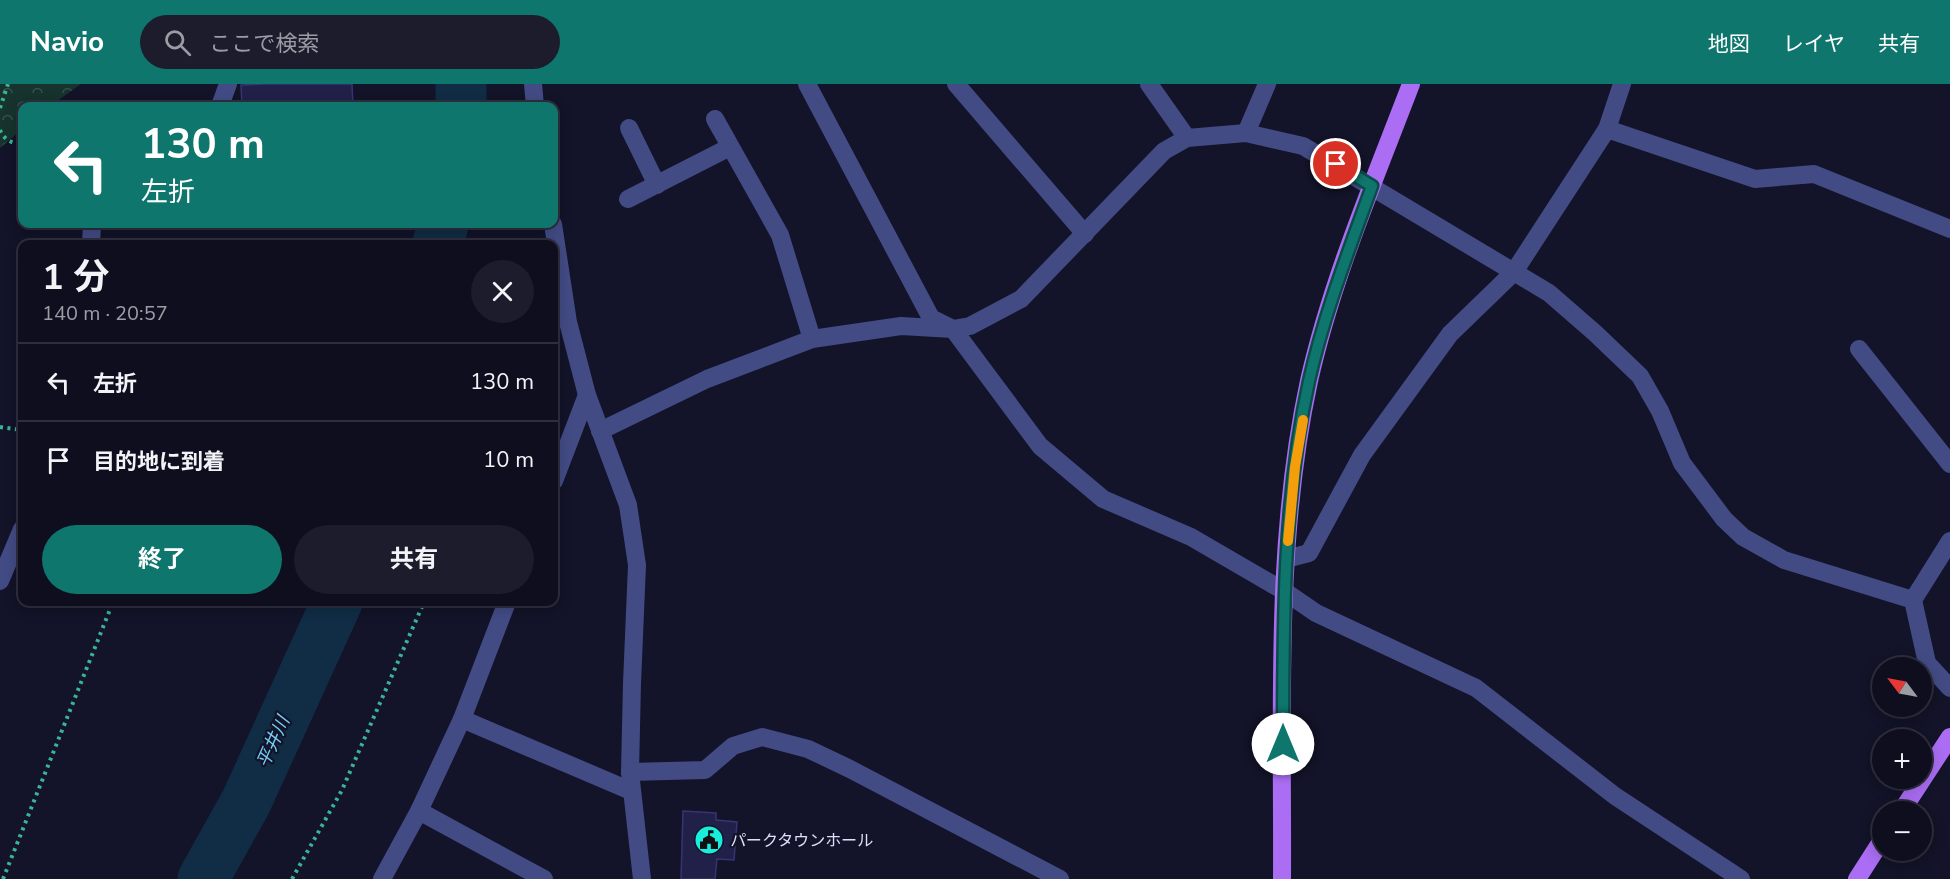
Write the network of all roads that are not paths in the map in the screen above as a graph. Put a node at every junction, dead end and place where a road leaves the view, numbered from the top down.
1 (228, 84) edge
2 (533, 84) edge
3 (807, 84) edge
4 (956, 84) edge
5 (1149, 84) edge
6 (1267, 84) edge
7 (1411, 84) edge
8 (1622, 84) edge
9 (221, 102) edge
10 (535, 102) edge
11 (715, 119) dead end
12 (629, 128) dead end
13 (1607, 129) junction
14 (1246, 134) junction
15 (1187, 138) junction
16 (730, 147) junction
17 (657, 185) junction
18 (1372, 186) junction
19 (628, 199) dead end
20 (1950, 229) edge
21 (1085, 234) junction
22 (558, 257) edge
23 (1514, 272) junction
24 (953, 329) junction
25 (812, 339) junction
26 (1859, 350) dead end
27 (587, 395) junction
28 (600, 430) junction
29 (1950, 465) edge
30 (558, 471) edge
31 (18, 538) edge
32 (1950, 541) edge
33 (1286, 559) junction
34 (0, 581) edge
35 (1284, 591) junction
36 (1913, 600) junction
37 (505, 606) edge
38 (1950, 688) edge
39 (462, 719) junction
40 (1950, 737) edge
41 (630, 772) junction
42 (631, 791) junction
43 (1908, 801) edge
44 (419, 812) junction
45 (1872, 856) edge
46 (382, 879) edge
47 (544, 879) edge
48 (642, 879) edge
49 (1060, 879) edge
50 (1282, 879) edge
51 (1741, 879) edge
52 (1857, 879) edge

1 - 9 street
2 - 10 street
3 - 24 street
4 - 21 street
5 - 15 street
6 - 14 street
7 - 18 main road
8 - 13 street
11 - 16 street
12 - 17 street
13 - 20 street
13 - 23 street
14 - 15 street
14 - 18 street
15 - 21 street
16 - 17 street
16 - 25 street
17 - 19 street
18 - 23 street
18 - 33 main road
21 - 24 street
22 - 27 street
23 - 33 street
23 - 36 street
24 - 25 street
24 - 35 street
25 - 28 street
26 - 29 street
27 - 28 street
27 - 30 street
28 - 41 street
31 - 34 street
32 - 36 street
33 - 35 main road
35 - 50 main road
35 - 51 street
36 - 38 street
37 - 39 street
39 - 42 street
39 - 44 street
40 - 43 main road
41 - 42 street
41 - 49 street
42 - 48 street
44 - 46 street
44 - 47 street
45 - 52 main road

